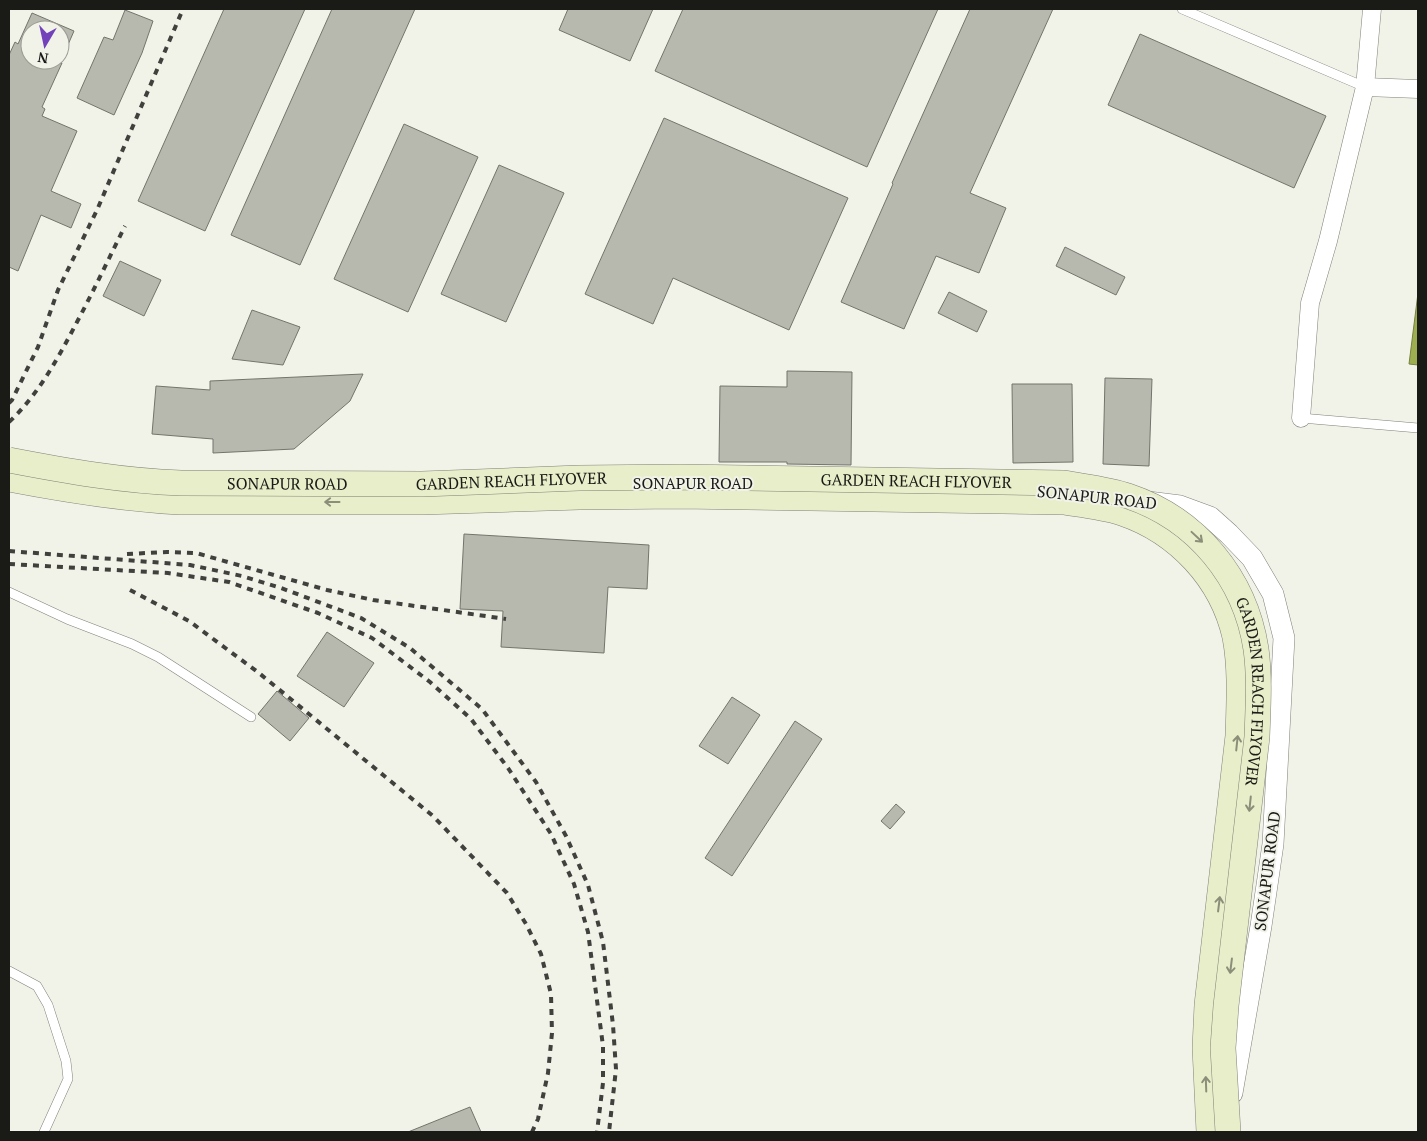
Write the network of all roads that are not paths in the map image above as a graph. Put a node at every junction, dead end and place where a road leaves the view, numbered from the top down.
1 (1182, 9) edge
2 (1372, 9) edge
3 (1365, 86) junction
4 (1418, 89) edge
5 (1302, 418) joint
6 (1418, 428) edge
7 (9, 460) edge
8 (9, 466) edge
9 (9, 479) edge
10 (9, 592) edge
11 (252, 717) dead end
12 (9, 971) edge
13 (44, 1132) edge
14 (1209, 1132) edge
15 (1227, 1132) edge

1 - 3 lane
2 - 3 street
3 - 4 street
3 - 5 street
5 - 6 lane
7 -> 15 main road, GARDEN REACH FLYOVER, bridge
8 - 15 street, SONAPUR ROAD
14 -> 9 main road, GARDEN REACH FLYOVER
10 - 11 lane
12 - 13 lane

